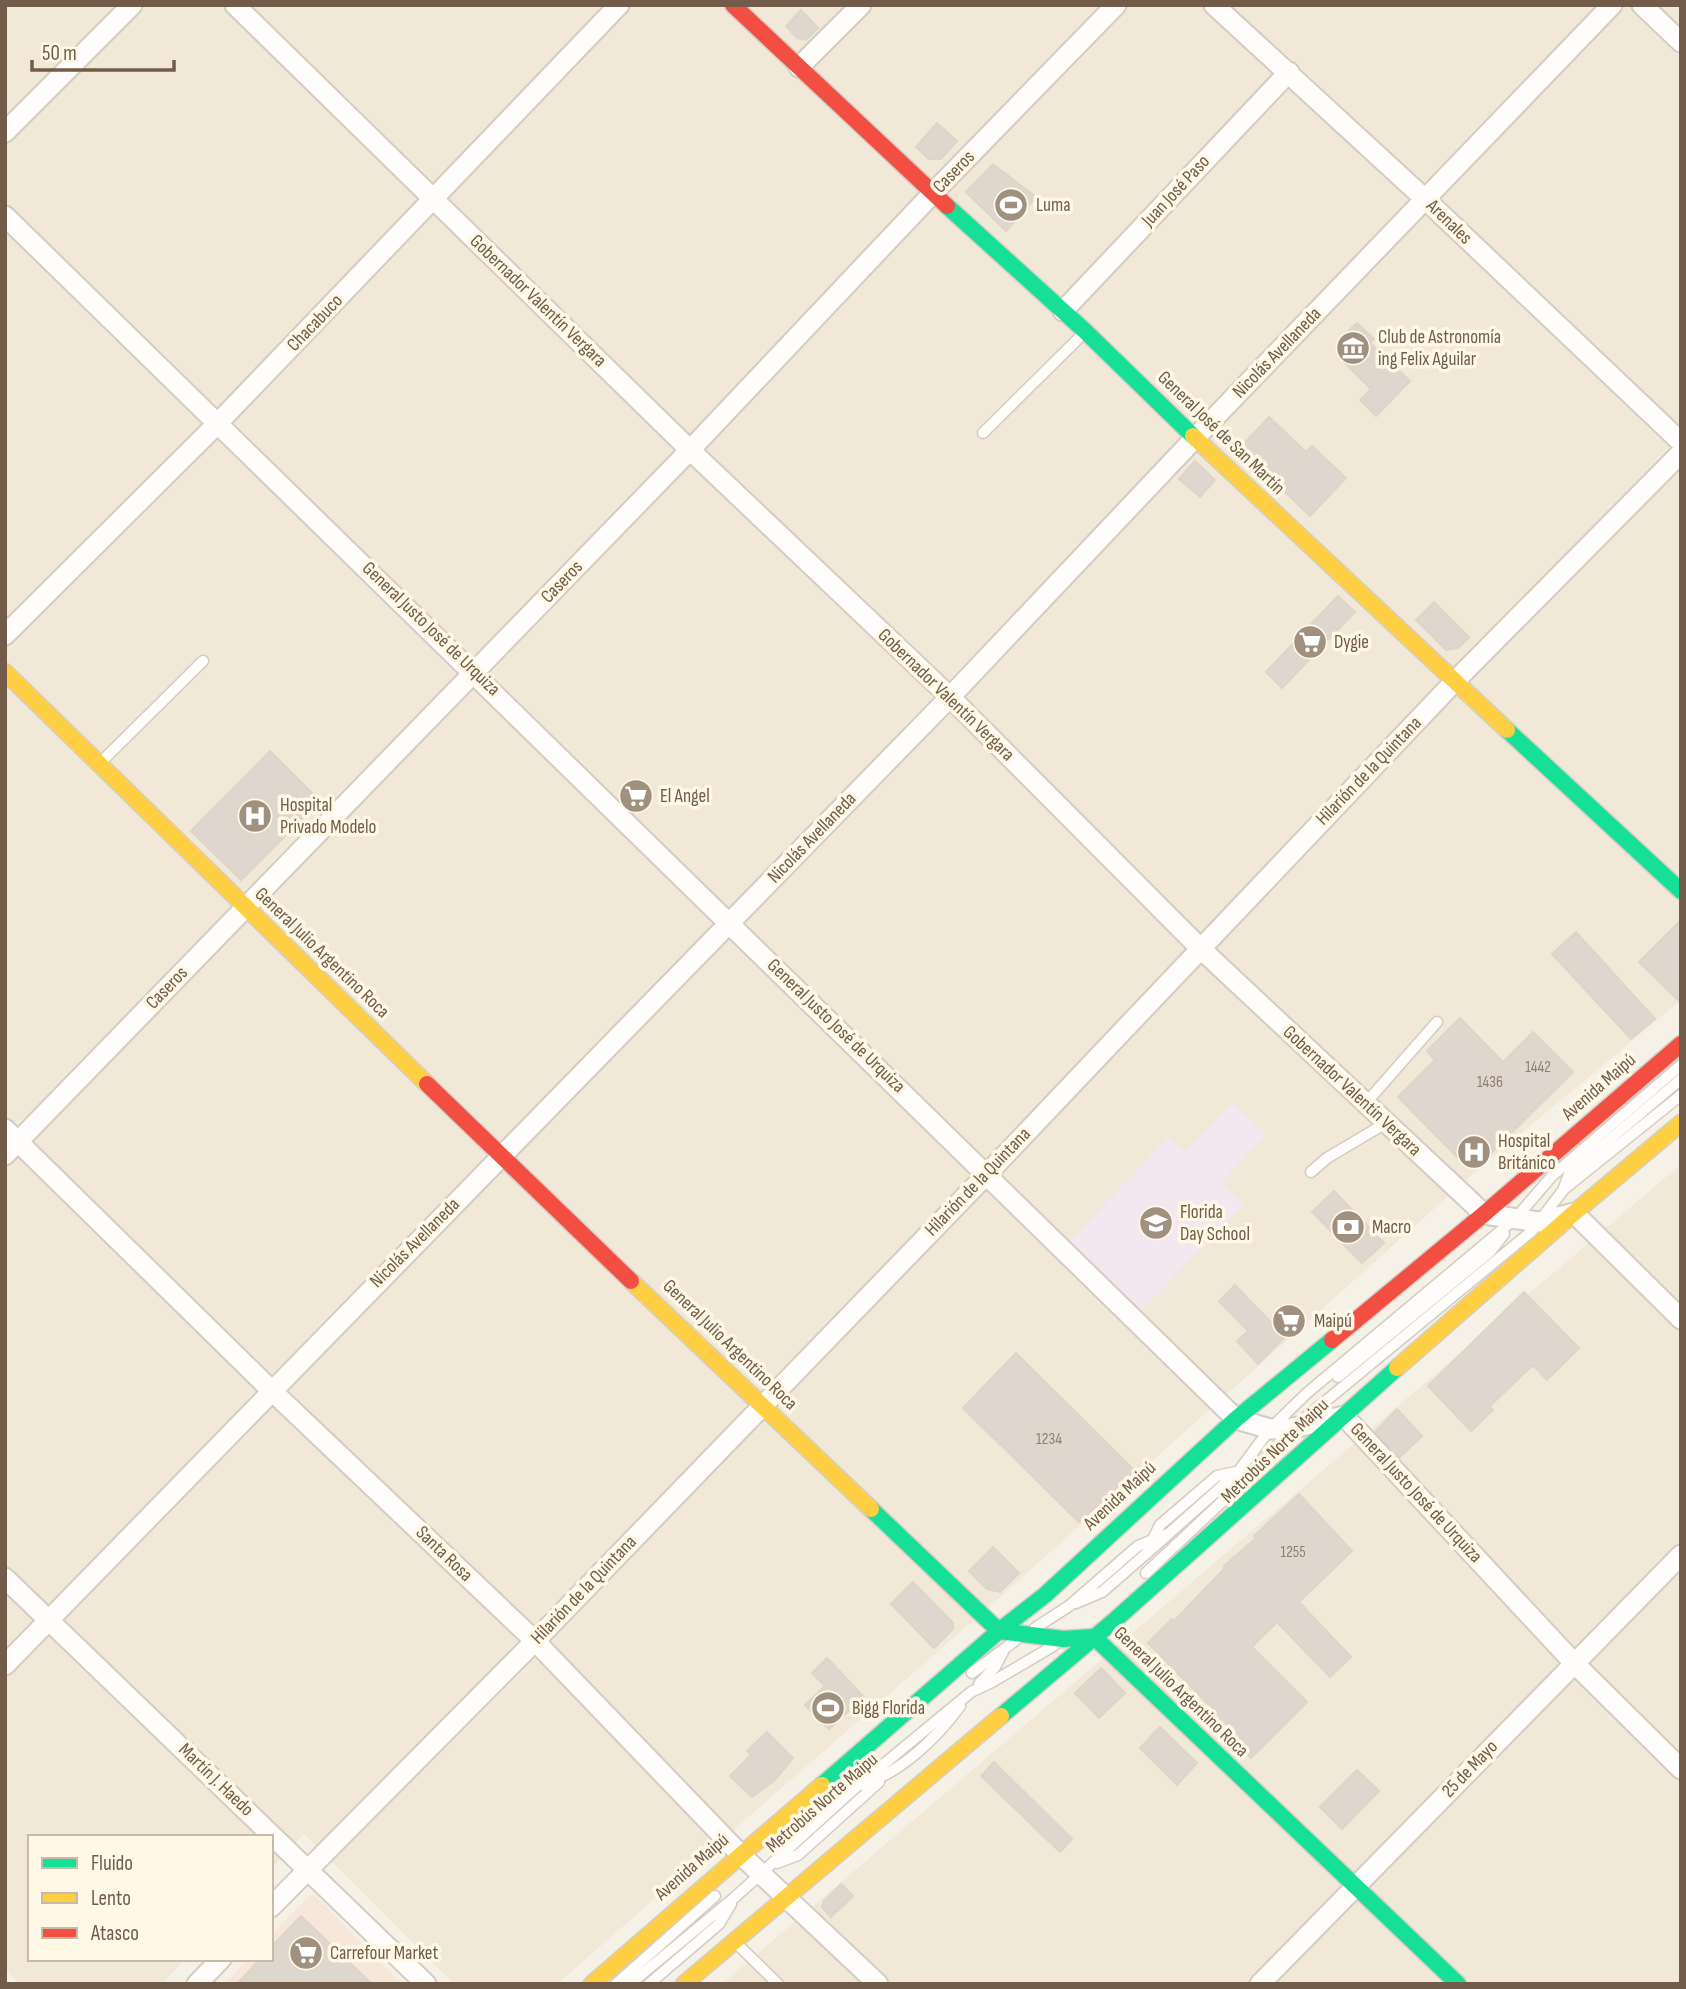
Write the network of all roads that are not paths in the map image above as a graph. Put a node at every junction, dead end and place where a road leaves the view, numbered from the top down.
1 (132, 5) edge
2 (235, 5) edge
3 (619, 5) edge
4 (733, 5) edge
5 (861, 5) edge
6 (1116, 5) edge
7 (1214, 5) edge
8 (1612, 5) edge
9 (1642, 5) edge
10 (1681, 42) edge
11 (799, 67) junction
12 (1289, 72) junction
13 (5, 132) edge
14 (933, 193) junction
15 (434, 199) junction
16 (1426, 200) junction
17 (5, 216) edge
18 (1063, 311) junction
19 (1085, 331) junction
20 (217, 424) junction
21 (983, 433) dead end
22 (1195, 438) junction
23 (1681, 442) edge
24 (690, 450) junction
25 (1681, 453) edge
26 (5, 635) edge
27 (203, 661) dead end
28 (475, 671) junction
29 (5, 672) edge
30 (1454, 682) junction
31 (950, 697) junction
32 (98, 765) junction
33 (1681, 891) edge
34 (245, 907) junction
35 (730, 923) junction
36 (1200, 948) junction
37 (1437, 1022) dead end
38 (1681, 1044) edge
39 (1681, 1065) edge
40 (1681, 1079) edge
41 (1681, 1095) edge
42 (1665, 1100) junction
43 (1366, 1104) junction
44 (1386, 1123) junction
45 (1681, 1123) edge
46 (10, 1142) edge
47 (501, 1157) junction
48 (1311, 1172) dead end
49 (988, 1173) junction
50 (1564, 1189) junction
51 (1574, 1213) junction
52 (1484, 1214) junction
53 (1516, 1218) junction
54 (1539, 1222) junction
55 (1681, 1319) edge
56 (271, 1390) junction
57 (762, 1405) junction
58 (1344, 1416) junction
59 (1236, 1419) junction
60 (1293, 1428) junction
61 (1270, 1429) junction
62 (1238, 1472) junction
63 (1160, 1525) junction
64 (1168, 1534) junction
65 (1152, 1540) junction
66 (1138, 1546) junction
67 (1147, 1553) junction
68 (1681, 1555) edge
69 (5, 1578) edge
70 (1135, 1583) dead end
71 (1069, 1606) junction
72 (49, 1618) junction
73 (999, 1631) junction
74 (1089, 1631) junction
75 (1024, 1635) junction
76 (1063, 1639) junction
77 (535, 1641) junction
78 (1004, 1648) junction
79 (1574, 1664) junction
80 (5, 1665) edge
81 (967, 1677) dead end
82 (971, 1692) junction
83 (863, 1767) dead end
84 (877, 1769) junction
85 (1681, 1769) edge
86 (885, 1777) junction
87 (874, 1781) junction
88 (855, 1788) junction
89 (832, 1793) dead end
90 (862, 1797) junction
91 (272, 1835) edge
92 (273, 1836) edge
93 (754, 1864) junction
94 (307, 1869) junction
95 (1356, 1885) junction
96 (724, 1887) dead end
97 (785, 1897) junction
98 (734, 1898) junction
99 (273, 1905) edge
100 (733, 1941) junction
101 (218, 1961) edge
102 (642, 1972) junction
103 (649, 1983) edge
104 (197, 1984) edge
105 (426, 1984) edge
106 (592, 1984) edge
107 (616, 1984) edge
108 (630, 1984) edge
109 (638, 1984) edge
110 (684, 1984) edge
111 (778, 1984) edge
112 (877, 1984) edge
113 (1260, 1984) edge
114 (1458, 1984) edge

1 - 13 street
2 - 15 street, Gobernador Valentín Vergara
3 - 15 street, Chacabuco
4 - 11 street, General José de San Martín
5 - 11 street
6 - 14 street, Caseros
7 - 12 street, Arenales
8 - 16 street, Nicolás Avellaneda
9 - 10 street
11 - 14 street, General José de San Martín
12 - 16 street, Arenales
12 - 18 street, Juan José Paso
14 - 18 street, General José de San Martín
14 - 24 street, Caseros
15 - 20 street, Chacabuco
15 - 24 street, Gobernador Valentín Vergara
16 - 22 street, Nicolás Avellaneda
16 - 23 street, Arenales
17 - 20 street, General Justo José de Urquiza
18 - 19 street, General José de San Martín
19 - 21 lane
19 - 22 street, General José de San Martín
20 - 26 street, Chacabuco
20 - 28 street, General Justo José de Urquiza
22 - 30 street, General José de San Martín
22 - 31 street, Nicolás Avellaneda
24 - 28 street, Caseros
24 - 31 street, Gobernador Valentín Vergara
25 - 30 street, Hilarión de la Quintana
27 - 32 lane
28 - 34 street, Caseros
28 - 35 street, General Justo José de Urquiza
29 - 32 street, General Julio Argentino Roca
30 - 33 street, General José de San Martín
30 - 36 street, Hilarión de la Quintana
31 - 35 street, Nicolás Avellaneda
31 - 36 street, Gobernador Valentín Vergara
32 - 34 street, General Julio Argentino Roca
34 - 46 street, Caseros
34 - 47 street, General Julio Argentino Roca
35 - 47 street, Nicolás Avellaneda
35 - 49 street, General Justo José de Urquiza
36 - 43 street, Gobernador Valentín Vergara
36 - 49 street, Hilarión de la Quintana
37 - 43 lane
38 - 52 street, Avenida Maipú
39 - 53 lane, Metrobús Norte Maipu
40 - 42 lane, Metrobús Norte Maipu
41 - 42 lane, Metrobús Norte Maipu
42 - 50 lane, Metrobús Norte Maipu
42 - 50 lane, Metrobús Norte Maipu
43 - 44 street, Gobernador Valentín Vergara
44 - 48 lane
44 - 52 street, Gobernador Valentín Vergara
45 - 51 street
46 - 56 street, Santa Rosa
47 - 56 street, Nicolás Avellaneda
47 - 57 street, General Julio Argentino Roca
49 - 57 street, Hilarión de la Quintana
49 - 59 street, General Justo José de Urquiza
50 - 54 lane, Metrobús Norte Maipu
51 - 54 street
51 - 55 street
51 - 58 street
52 - 53 street
52 - 59 street, Avenida Maipú
53 - 54 street
53 - 61 lane, Metrobús Norte Maipu
54 - 60 lane, Metrobús Norte Maipu
56 - 72 street, Nicolás Avellaneda
56 - 77 street, Santa Rosa
57 - 73 street, General Julio Argentino Roca
57 - 77 street, Hilarión de la Quintana
58 - 60 street, General Justo José de Urquiza
58 - 74 street
58 - 79 street, General Justo José de Urquiza
59 - 61 street, General Justo José de Urquiza
59 - 73 street, Avenida Maipú
60 - 61 street, General Justo José de Urquiza
60 - 70 lane, Metrobús Norte Maipu
61 - 62 lane, Metrobús Norte Maipu
62 - 63 lane, Metrobús Norte Maipu
62 - 64 lane, Metrobús Norte Maipu
63 - 65 lane, Metrobús Norte Maipu
63 - 66 lane
64 - 65 lane, Metrobús Norte Maipu
64 - 67 lane, Metrobús Norte Maipu
65 - 66 lane, Metrobús Norte Maipu
65 - 67 lane, Metrobús Norte Maipu
66 - 71 lane, Metrobús Norte Maipu
67 - 71 lane, Metrobús Norte Maipu
68 - 79 street, 25 de Mayo
69 - 72 street, Martín J. Haedo
71 - 75 lane, Metrobús Norte Maipu
72 - 80 street, Nicolás Avellaneda
72 - 91 street, Martín J. Haedo
73 - 75 street, General Julio Argentino Roca
73 - 78 lane
73 - 93 street, Avenida Maipú
74 - 76 street, General Julio Argentino Roca
74 - 95 street, General Julio Argentino Roca
74 - 97 street
75 - 76 street, General Julio Argentino Roca
75 - 78 lane, Metrobús Norte Maipu
76 - 82 lane, Metrobús Norte Maipu
77 - 93 street, Santa Rosa
77 - 94 street, Hilarión de la Quintana
78 - 81 lane, Metrobús Norte Maipu
78 - 82 lane
79 - 85 street, General Justo José de Urquiza
79 - 95 street, 25 de Mayo
82 - 84 lane, Metrobús Norte Maipu
82 - 86 lane, Metrobús Norte Maipu
83 - 89 lane, Metrobús Norte Maipu
84 - 87 lane
84 - 88 lane, Metrobús Norte Maipu
86 - 87 lane, Metrobús Norte Maipu
86 - 90 lane
87 - 88 lane, Metrobús Norte Maipu
87 - 90 lane
88 - 93 lane, Metrobús Norte Maipu
90 - 93 lane, Metrobús Norte Maipu
92 - 94 street, Martín J. Haedo
93 - 97 street, Santa Rosa
93 - 98 lane, Metrobús Norte Maipu
93 - 106 street, Avenida Maipú
94 - 99 street, Hilarión de la Quintana
94 - 105 street, Martín J. Haedo
95 - 113 street, 25 de Mayo
95 - 114 street, General Julio Argentino Roca
96 - 107 lane
97 - 100 street
97 - 112 street, Santa Rosa
98 - 102 lane, Metrobús Norte Maipu
98 - 103 lane, Metrobús Norte Maipu
100 - 110 street
100 - 111 lane
101 - 104 street
102 - 108 lane, Metrobús Norte Maipu
102 - 109 lane

